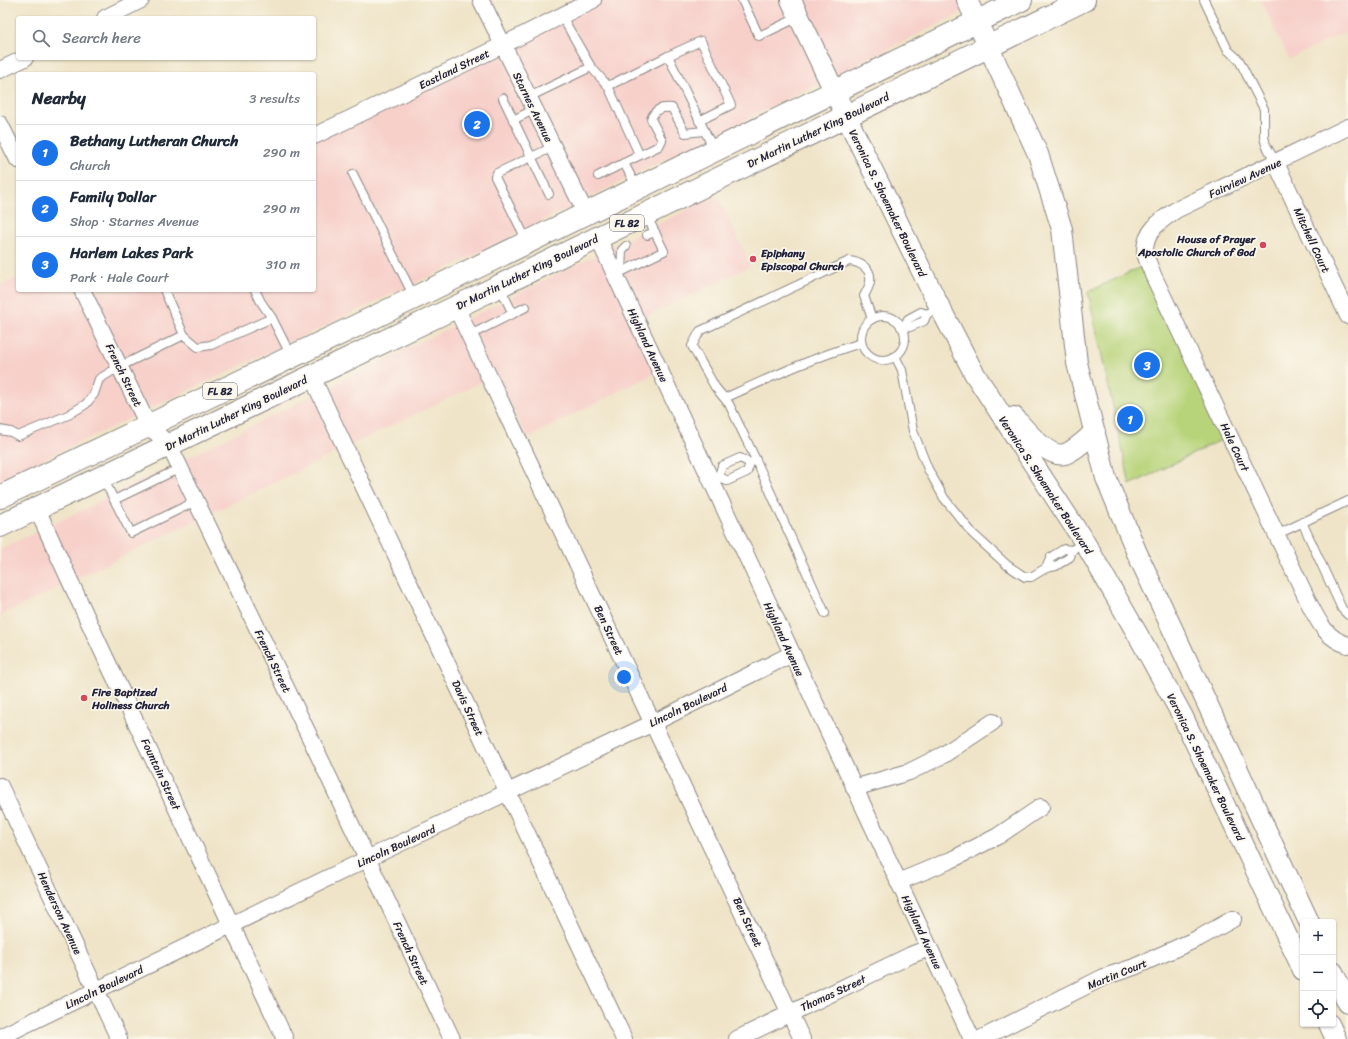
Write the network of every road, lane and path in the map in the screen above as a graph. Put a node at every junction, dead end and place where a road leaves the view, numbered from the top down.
1 (141, 0) edge
2 (481, 0) edge
3 (593, 0) edge
4 (742, 0) edge
5 (967, 0) edge
6 (1021, 0) edge
7 (1084, 0) edge
8 (1204, 0) edge
9 (795, 9) edge
10 (561, 15) junction
11 (109, 16) edge
12 (977, 22) junction
13 (503, 45) junction
14 (989, 46) junction
15 (668, 56) junction
16 (21, 60) edge
17 (592, 67) junction
18 (0, 70) edge
19 (608, 86) junction
20 (834, 92) junction
21 (503, 98) dead end
22 (532, 103) junction
23 (846, 116) junction
24 (513, 120) junction
25 (700, 121) junction
26 (0, 124) edge
27 (1348, 127) edge
28 (704, 131) junction
29 (316, 135) edge
30 (553, 147) junction
31 (714, 150) junction
32 (639, 154) junction
33 (16, 156) edge
34 (531, 157) junction
35 (624, 163) junction
36 (1276, 163) junction
37 (353, 174) dead end
38 (598, 176) dead end
39 (638, 188) junction
40 (549, 194) dead end
41 (617, 198) junction
42 (586, 214) junction
43 (649, 227) junction
44 (1147, 236) joint
45 (598, 238) junction
46 (528, 242) junction
47 (626, 246) dead end
48 (618, 273) junction
49 (520, 275) junction
50 (499, 286) junction
51 (83, 292) edge
52 (165, 292) edge
53 (256, 292) edge
54 (414, 298) junction
55 (456, 307) junction
56 (526, 307) dead end
57 (934, 310) junction
58 (513, 314) junction
59 (1348, 316) edge
60 (272, 318) junction
61 (872, 319) junction
62 (903, 326) junction
63 (184, 335) junction
64 (470, 335) junction
65 (861, 343) junction
66 (894, 356) junction
67 (292, 357) junction
68 (119, 366) junction
69 (974, 373) junction
70 (312, 377) junction
71 (725, 398) junction
72 (149, 426) junction
73 (0, 430) edge
74 (1095, 432) junction
75 (169, 445) junction
76 (753, 462) junction
77 (180, 468) junction
78 (112, 473) junction
79 (715, 478) junction
80 (1, 494) edge
81 (114, 500) junction
82 (1348, 500) edge
83 (196, 501) junction
84 (37, 509) junction
85 (1302, 522) junction
86 (0, 526) edge
87 (1276, 535) junction
88 (1078, 547) junction
89 (825, 613) dead end
90 (1348, 615) edge
91 (1348, 645) edge
92 (792, 654) junction
93 (993, 722) dead end
94 (653, 723) junction
95 (0, 786) edge
96 (854, 788) junction
97 (508, 792) junction
98 (1041, 807) dead end
99 (367, 859) junction
100 (898, 882) junction
101 (1233, 919) dead end
102 (1308, 919) edge
103 (231, 925) junction
104 (929, 948) junction
105 (1300, 964) edge
106 (1336, 978) edge
107 (96, 991) junction
108 (1348, 1003) edge
109 (790, 1013) junction
110 (1330, 1027) edge
111 (0, 1037) edge
112 (119, 1039) edge
113 (285, 1039) edge
114 (452, 1039) edge
115 (624, 1039) edge
116 (737, 1039) edge
117 (802, 1039) edge
118 (972, 1039) edge
119 (980, 1039) edge
120 (1336, 1039) edge

1 - 11 street
2 - 13 street, Starnes Avenue
3 - 10 street, Eastland Street
4 - 9 lane
5 - 12 street
6 - 12 main road, FL 82
7 - 14 main road, Dr Martin Luther King Boulevard / FL 82
8 - 36 lane
9 - 20 street, Veronica S. Shoemaker Boulevard
10 - 13 street, Eastland Street
10 - 17 lane
12 - 14 street
12 - 20 main road, FL 82
13 - 22 street, Starnes Avenue
13 - 29 street, Eastland Street
14 - 23 main road, Dr Martin Luther King Boulevard / FL 82
14 - 74 street
15 - 19 lane
15 - 25 lane
15 - 25 lane
16 - 18 street
17 - 19 lane
17 - 22 lane
19 - 32 lane
20 - 23 street, Veronica S. Shoemaker Boulevard
20 - 31 main road, FL 82
21 - 24 lane
22 - 24 lane
22 - 30 street, Starnes Avenue
23 - 43 main road, Dr Martin Luther King Boulevard / FL 82
23 - 57 street, Veronica S. Shoemaker Boulevard
24 - 34 lane
25 - 28 lane
26 - 33 street
27 - 36 street, Fairview Avenue
28 - 31 lane
28 - 32 lane
30 - 34 lane
30 - 42 street, Starnes Avenue
31 - 39 main road, FL 82
32 - 35 lane
34 - 40 lane
34 - 46 lane
35 - 38 lane
35 - 39 lane
36 - 44 street, Fairview Avenue
36 - 59 street, Mitchell Court
37 - 54 lane
39 - 41 main road, FL 82
41 - 42 main road, FL 82
41 - 45 main road
42 - 46 main road, FL 82
42 - 49 main road
43 - 45 main road, Dr Martin Luther King Boulevard / FL 82
43 - 48 lane
44 - 87 street, Hale Court
45 - 48 street, Highland Avenue
45 - 49 main road, Dr Martin Luther King Boulevard / FL 82
46 - 54 main road, FL 82
47 - 48 lane
48 - 79 street, Highland Avenue
49 - 50 main road, Dr Martin Luther King Boulevard / FL 82
50 - 55 main road, Dr Martin Luther King Boulevard / FL 82
50 - 58 lane
51 - 68 street, French Street
52 - 63 lane
53 - 60 lane
54 - 67 main road, FL 82
55 - 64 street, Ben Street
55 - 70 main road, Dr Martin Luther King Boulevard / FL 82
56 - 58 lane
57 - 62 lane
57 - 69 street, Veronica S. Shoemaker Boulevard
58 - 64 lane
60 - 63 lane
60 - 67 lane
61 - 62 lane
61 - 65 lane
61 - 71 lane
62 - 66 lane
63 - 68 lane
64 - 94 street, Ben Street
65 - 66 lane
65 - 71 lane
66 - 88 lane
67 - 72 main road, FL 82
68 - 72 street, French Street
68 - 73 lane
69 - 74 street
69 - 88 street, Veronica S. Shoemaker Boulevard
70 - 75 main road, Dr Martin Luther King Boulevard / FL 82
70 - 97 street, Davis Street
71 - 76 lane
72 - 75 street, French Street
72 - 80 main road, FL 82
74 - 102 street
75 - 77 street, French Street
75 - 78 main road, Dr Martin Luther King Boulevard / FL 82
76 - 79 lane
76 - 79 lane
76 - 89 lane
77 - 81 lane
77 - 83 street, French Street
78 - 81 lane
78 - 84 main road, FL 82
79 - 92 street, Highland Avenue
81 - 83 lane
82 - 85 lane
83 - 99 street, French Street
84 - 86 main road, FL 82
84 - 103 street, Fountain Street
85 - 87 lane
85 - 90 lane
87 - 91 street, Hale Court
88 - 105 street, Veronica S. Shoemaker Boulevard
92 - 94 street, Lincoln Boulevard
92 - 96 street, Highland Avenue
93 - 96 street
94 - 97 street, Lincoln Boulevard
94 - 109 street, Ben Street
95 - 107 street, Henderson Avenue
96 - 100 street, Highland Avenue
97 - 99 street, Lincoln Boulevard
97 - 115 street, Davis Street
98 - 100 street
99 - 103 street, Lincoln Boulevard
99 - 114 street, French Street
100 - 104 street, Highland Avenue
101 - 119 street, Martin Court
103 - 107 street, Lincoln Boulevard
103 - 113 street, Fountain Street
104 - 109 street, Thomas Street
104 - 118 street, Highland Avenue
106 - 108 street
107 - 111 street, Lincoln Boulevard
107 - 112 street, Henderson Avenue
109 - 116 street, Thomas Street
109 - 117 street, Ben Street
110 - 120 street

